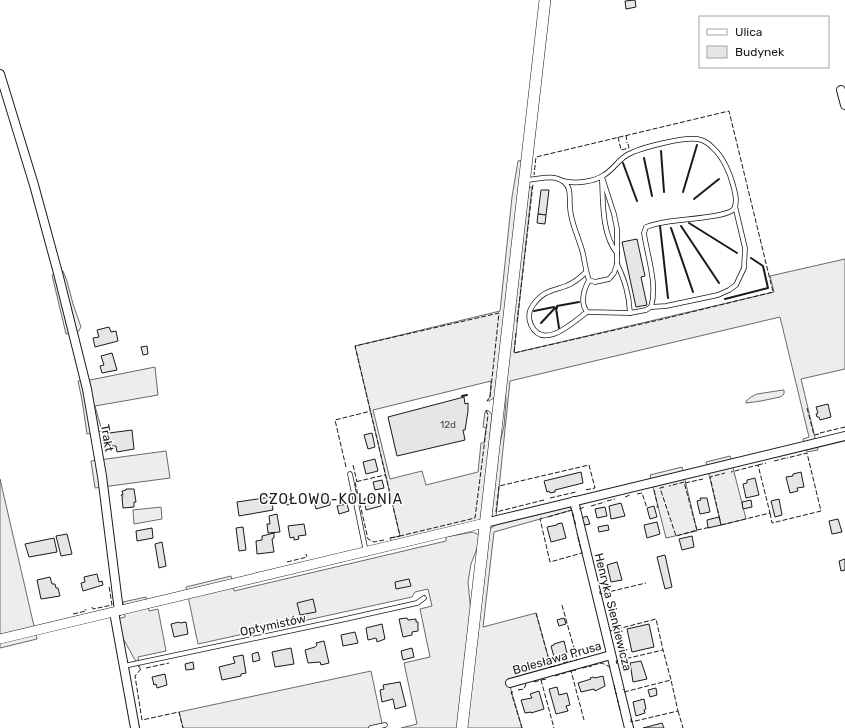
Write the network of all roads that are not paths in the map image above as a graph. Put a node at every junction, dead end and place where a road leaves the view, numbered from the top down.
1 (545, 0) edge
2 (0, 74) edge
3 (841, 90) dead end
4 (845, 105) edge
5 (602, 177) junction
6 (524, 180) junction
7 (563, 181) junction
8 (735, 206) junction
9 (617, 253) junction
10 (617, 264) junction
11 (586, 272) junction
12 (589, 280) junction
13 (651, 307) junction
14 (587, 312) junction
15 (630, 313) junction
16 (845, 436) edge
17 (350, 474) dead end
18 (574, 501) junction
19 (485, 524) junction
20 (366, 552) junction
21 (424, 598) dead end
22 (117, 611) junction
23 (0, 639) edge
24 (611, 655) junction
25 (124, 666) junction
26 (510, 683) dead end
27 (385, 725) dead end
28 (135, 728) edge
29 (371, 728) edge
30 (462, 728) edge
31 (629, 728) edge

1 - 6 main road
2 - 22 street, Trakt
3 - 4 street
5 - 7 lane
5 - 8 lane
5 - 9 lane
5 - 9 lane
6 - 7 lane
6 - 19 main road
7 - 11 lane
8 - 13 lane
8 - 13 lane
9 - 10 lane
10 - 12 lane
10 - 15 lane
11 - 12 lane
11 - 14 lane
12 - 14 lane
13 - 15 lane
14 - 15 lane
16 - 18 street
17 - 20 lane
18 - 19 street
18 - 24 street, Henryka Sienkiewicza
19 - 20 street
19 - 30 main road
20 - 22 street
21 - 25 lane, Optymistów
22 - 23 street
22 - 25 street, Trakt
24 - 26 street, Bolesława Prusa
24 - 31 street, Henryka Sienkiewicza
25 - 28 street, Trakt
27 - 29 lane

